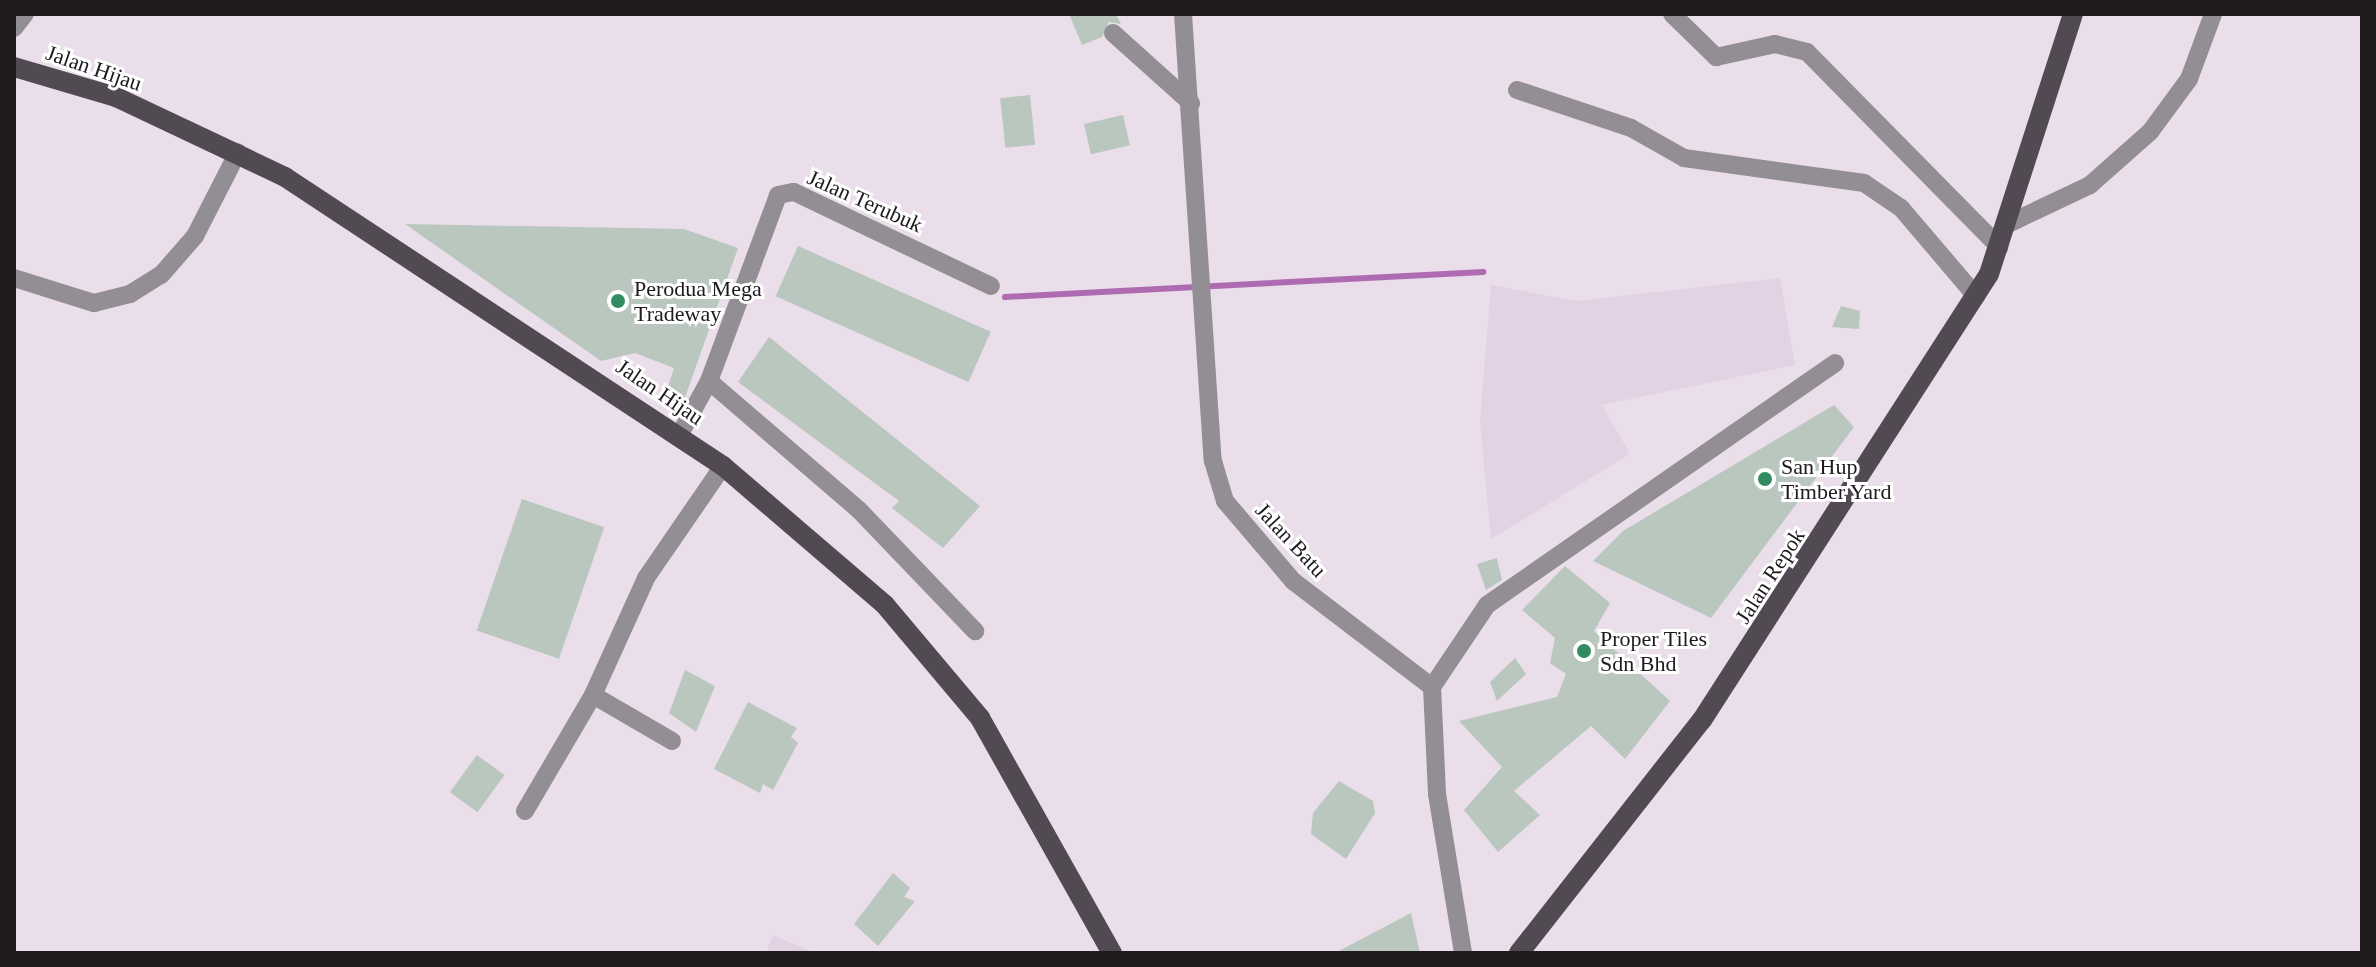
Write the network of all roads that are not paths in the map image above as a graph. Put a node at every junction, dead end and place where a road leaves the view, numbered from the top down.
1 (25, 14) edge
2 (1183, 14) edge
3 (1672, 14) edge
4 (2073, 14) edge
5 (2213, 14) edge
6 (14, 28) edge
7 (1113, 33) dead end
8 (14, 67) edge
9 (1517, 90) dead end
10 (1191, 103) junction
11 (238, 152) junction
12 (2010, 223) junction
13 (1999, 247) junction
14 (14, 278) edge
15 (991, 286) dead end
16 (1976, 296) junction
17 (1835, 363) dead end
18 (709, 381) junction
19 (681, 432) junction
20 (723, 466) junction
21 (975, 631) dead end
22 (1432, 687) junction
23 (593, 695) junction
24 (672, 741) dead end
25 (525, 811) dead end
26 (1112, 953) edge
27 (1463, 953) edge
28 (1519, 953) edge

1 - 6 street
2 - 10 street, Jalan Batu
3 - 13 street
4 - 12 main road, Jalan Repok
5 - 12 street
7 - 10 street
8 - 11 main road, Jalan Hijau
9 - 16 street
10 - 22 street, Jalan Batu
11 - 14 street
11 - 19 main road, Jalan Hijau
12 - 13 main road, Jalan Repok
13 - 16 main road, Jalan Repok
15 - 18 street, Jalan Terubuk
16 - 28 main road, Jalan Repok
17 - 22 street
18 - 19 street, Jalan Terubuk
18 - 21 street
19 - 20 main road, Jalan Hijau
20 - 23 street
20 - 26 main road, Jalan Hijau
22 - 27 street
23 - 24 street
23 - 25 street

